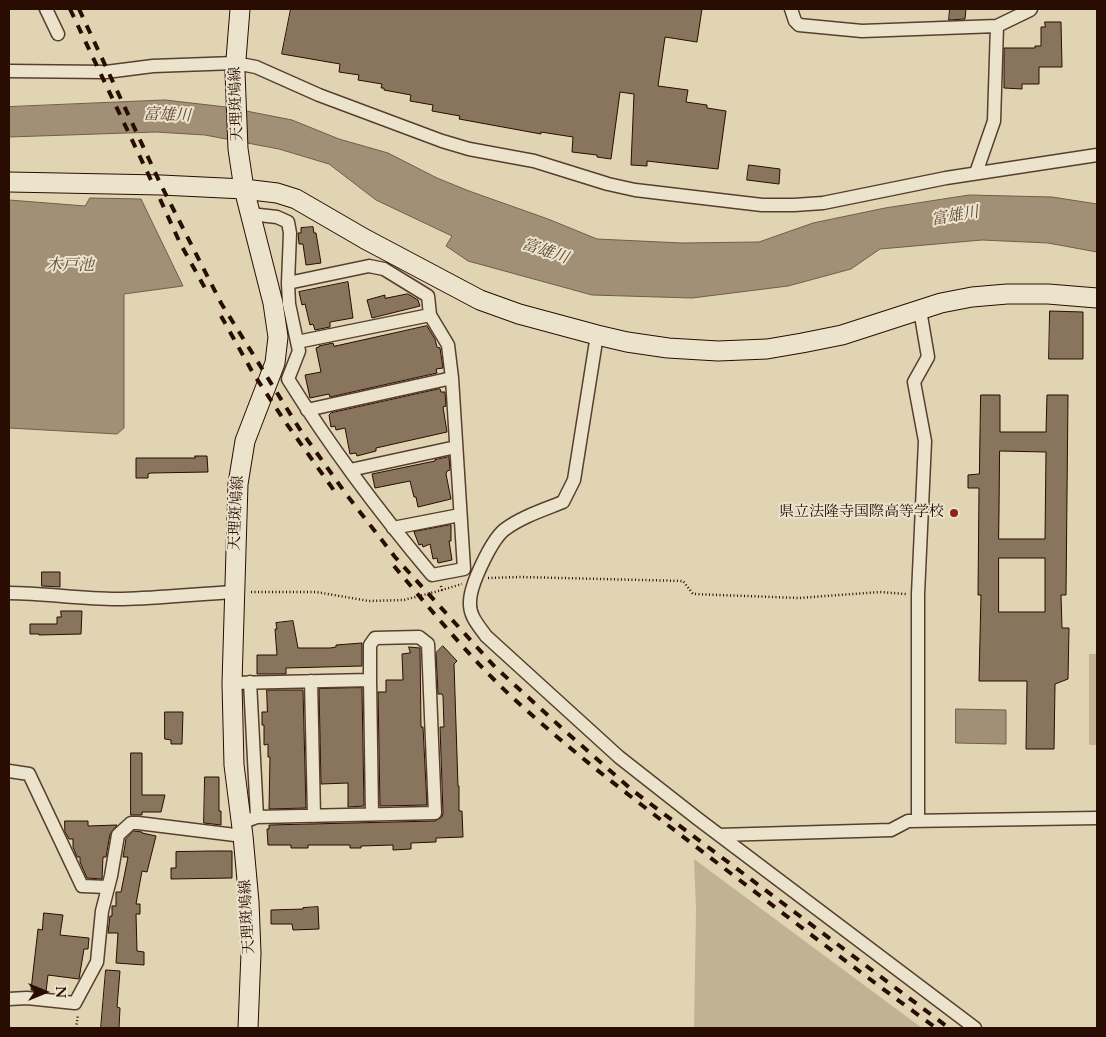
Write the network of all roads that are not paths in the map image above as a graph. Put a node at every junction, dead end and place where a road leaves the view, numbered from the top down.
1 (46, 9) edge
2 (240, 9) edge
3 (791, 9) edge
4 (1031, 9) edge
5 (997, 26) junction
6 (58, 34) dead end
7 (235, 67) junction
8 (9, 71) edge
9 (1097, 156) edge
10 (976, 173) junction
11 (242, 180) junction
12 (9, 182) edge
13 (250, 214) junction
14 (288, 283) junction
15 (1097, 298) edge
16 (920, 310) junction
17 (430, 315) junction
18 (597, 335) junction
19 (297, 342) junction
20 (452, 378) junction
21 (307, 410) junction
22 (456, 447) junction
23 (350, 470) junction
24 (460, 515) junction
25 (393, 528) junction
26 (234, 592) junction
27 (9, 593) edge
28 (370, 680) junction
29 (311, 681) junction
30 (241, 682) junction
31 (9, 771) edge
32 (372, 814) junction
33 (314, 816) junction
34 (1097, 818) edge
35 (918, 821) junction
36 (247, 825) junction
37 (719, 835) junction
38 (108, 887) junction
39 (9, 999) edge
40 (248, 1028) edge
41 (975, 1028) edge

1 - 6 street
2 - 7 street, 天理斑鳩線
3 - 5 street
4 - 5 street
5 - 10 street
7 - 8 street
7 - 10 street
7 - 11 street, 天理斑鳩線
9 - 10 street
11 - 12 street
11 - 13 street, 天理斑鳩線
11 - 18 street
13 - 14 street
13 - 26 street, 天理斑鳩線
14 - 17 street
14 - 19 street
15 - 16 street
16 - 18 street
16 - 35 street
17 - 19 street
17 - 20 street
18 - 37 street
19 - 21 street
20 - 21 street
20 - 22 street
21 - 23 street
22 - 23 street
22 - 24 street
23 - 25 street
24 - 25 street
24 - 25 street
26 - 27 street
26 - 30 street, 天理斑鳩線
28 - 29 street
28 - 32 street
28 - 32 street
29 - 30 street
29 - 33 street
30 - 36 street, 天理斑鳩線
31 - 38 street
32 - 33 street
33 - 36 street
34 - 35 street
35 - 37 street
36 - 38 street
36 - 40 street, 天理斑鳩線
37 - 41 street
38 - 39 street

